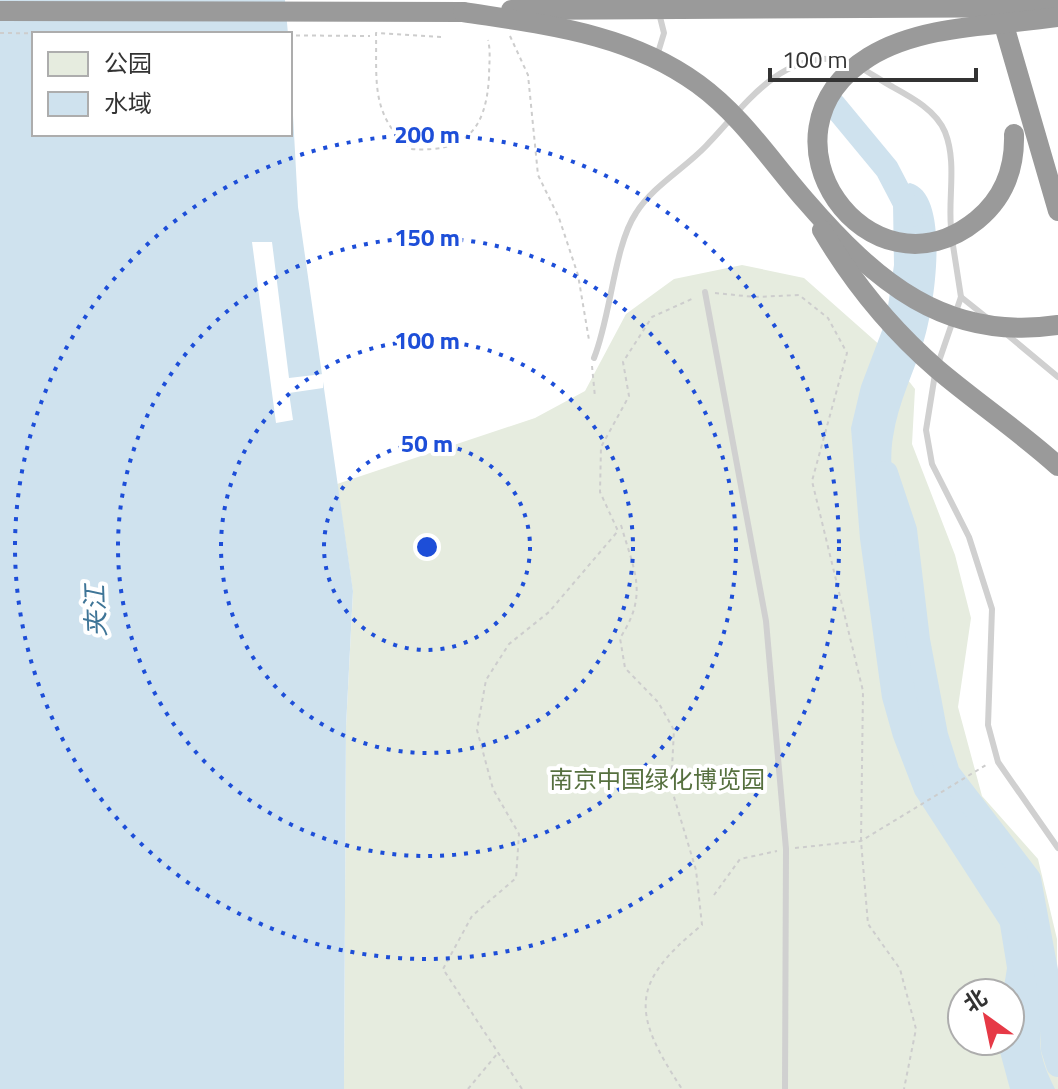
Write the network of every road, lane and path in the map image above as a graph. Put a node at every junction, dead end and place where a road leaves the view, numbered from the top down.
1 (656, 0) edge
2 (997, 0) edge
3 (1058, 7) edge
4 (0, 11) edge
5 (463, 12) junction
6 (1058, 17) edge
7 (507, 30) dead end
8 (0, 33) edge
9 (32, 33) edge
10 (292, 33) edge
11 (370, 36) dead end
12 (441, 37) dead end
13 (488, 40) dead end
14 (657, 56) dead end
15 (1020, 87) junction
16 (804, 199) junction
17 (1058, 211) edge
18 (705, 292) junction
19 (961, 297) junction
20 (1058, 325) edge
21 (589, 344) dead end
22 (593, 358) joint
23 (1058, 377) edge
24 (595, 397) dead end
25 (1058, 466) edge
26 (621, 525) dead end
27 (980, 767) dead end
28 (861, 841) junction
29 (1058, 848) edge
30 (786, 849) junction
31 (714, 895) dead end
32 (497, 1054) junction
33 (468, 1089) edge
34 (522, 1089) edge
35 (682, 1089) edge
36 (785, 1089) edge
37 (904, 1089) edge

1 - 14 lane
2 - 15 highway
3 - 5 highway, bridge
4 - 5 highway
5 - 16 highway, bridge
6 - 15 highway, bridge
7 - 21 path
8 - 9 path
10 - 11 path
12 - 13 path
15 - 17 highway
16 - 20 highway, bridge
16 - 25 highway, bridge
18 - 28 path
18 - 30 lane
18 - 32 path
19 - 22 lane
19 - 23 lane
19 - 29 lane
22 - 24 path
26 - 35 path
27 - 28 path
28 - 30 path
28 - 37 path
30 - 31 path
30 - 36 lane
32 - 33 path
32 - 34 path

